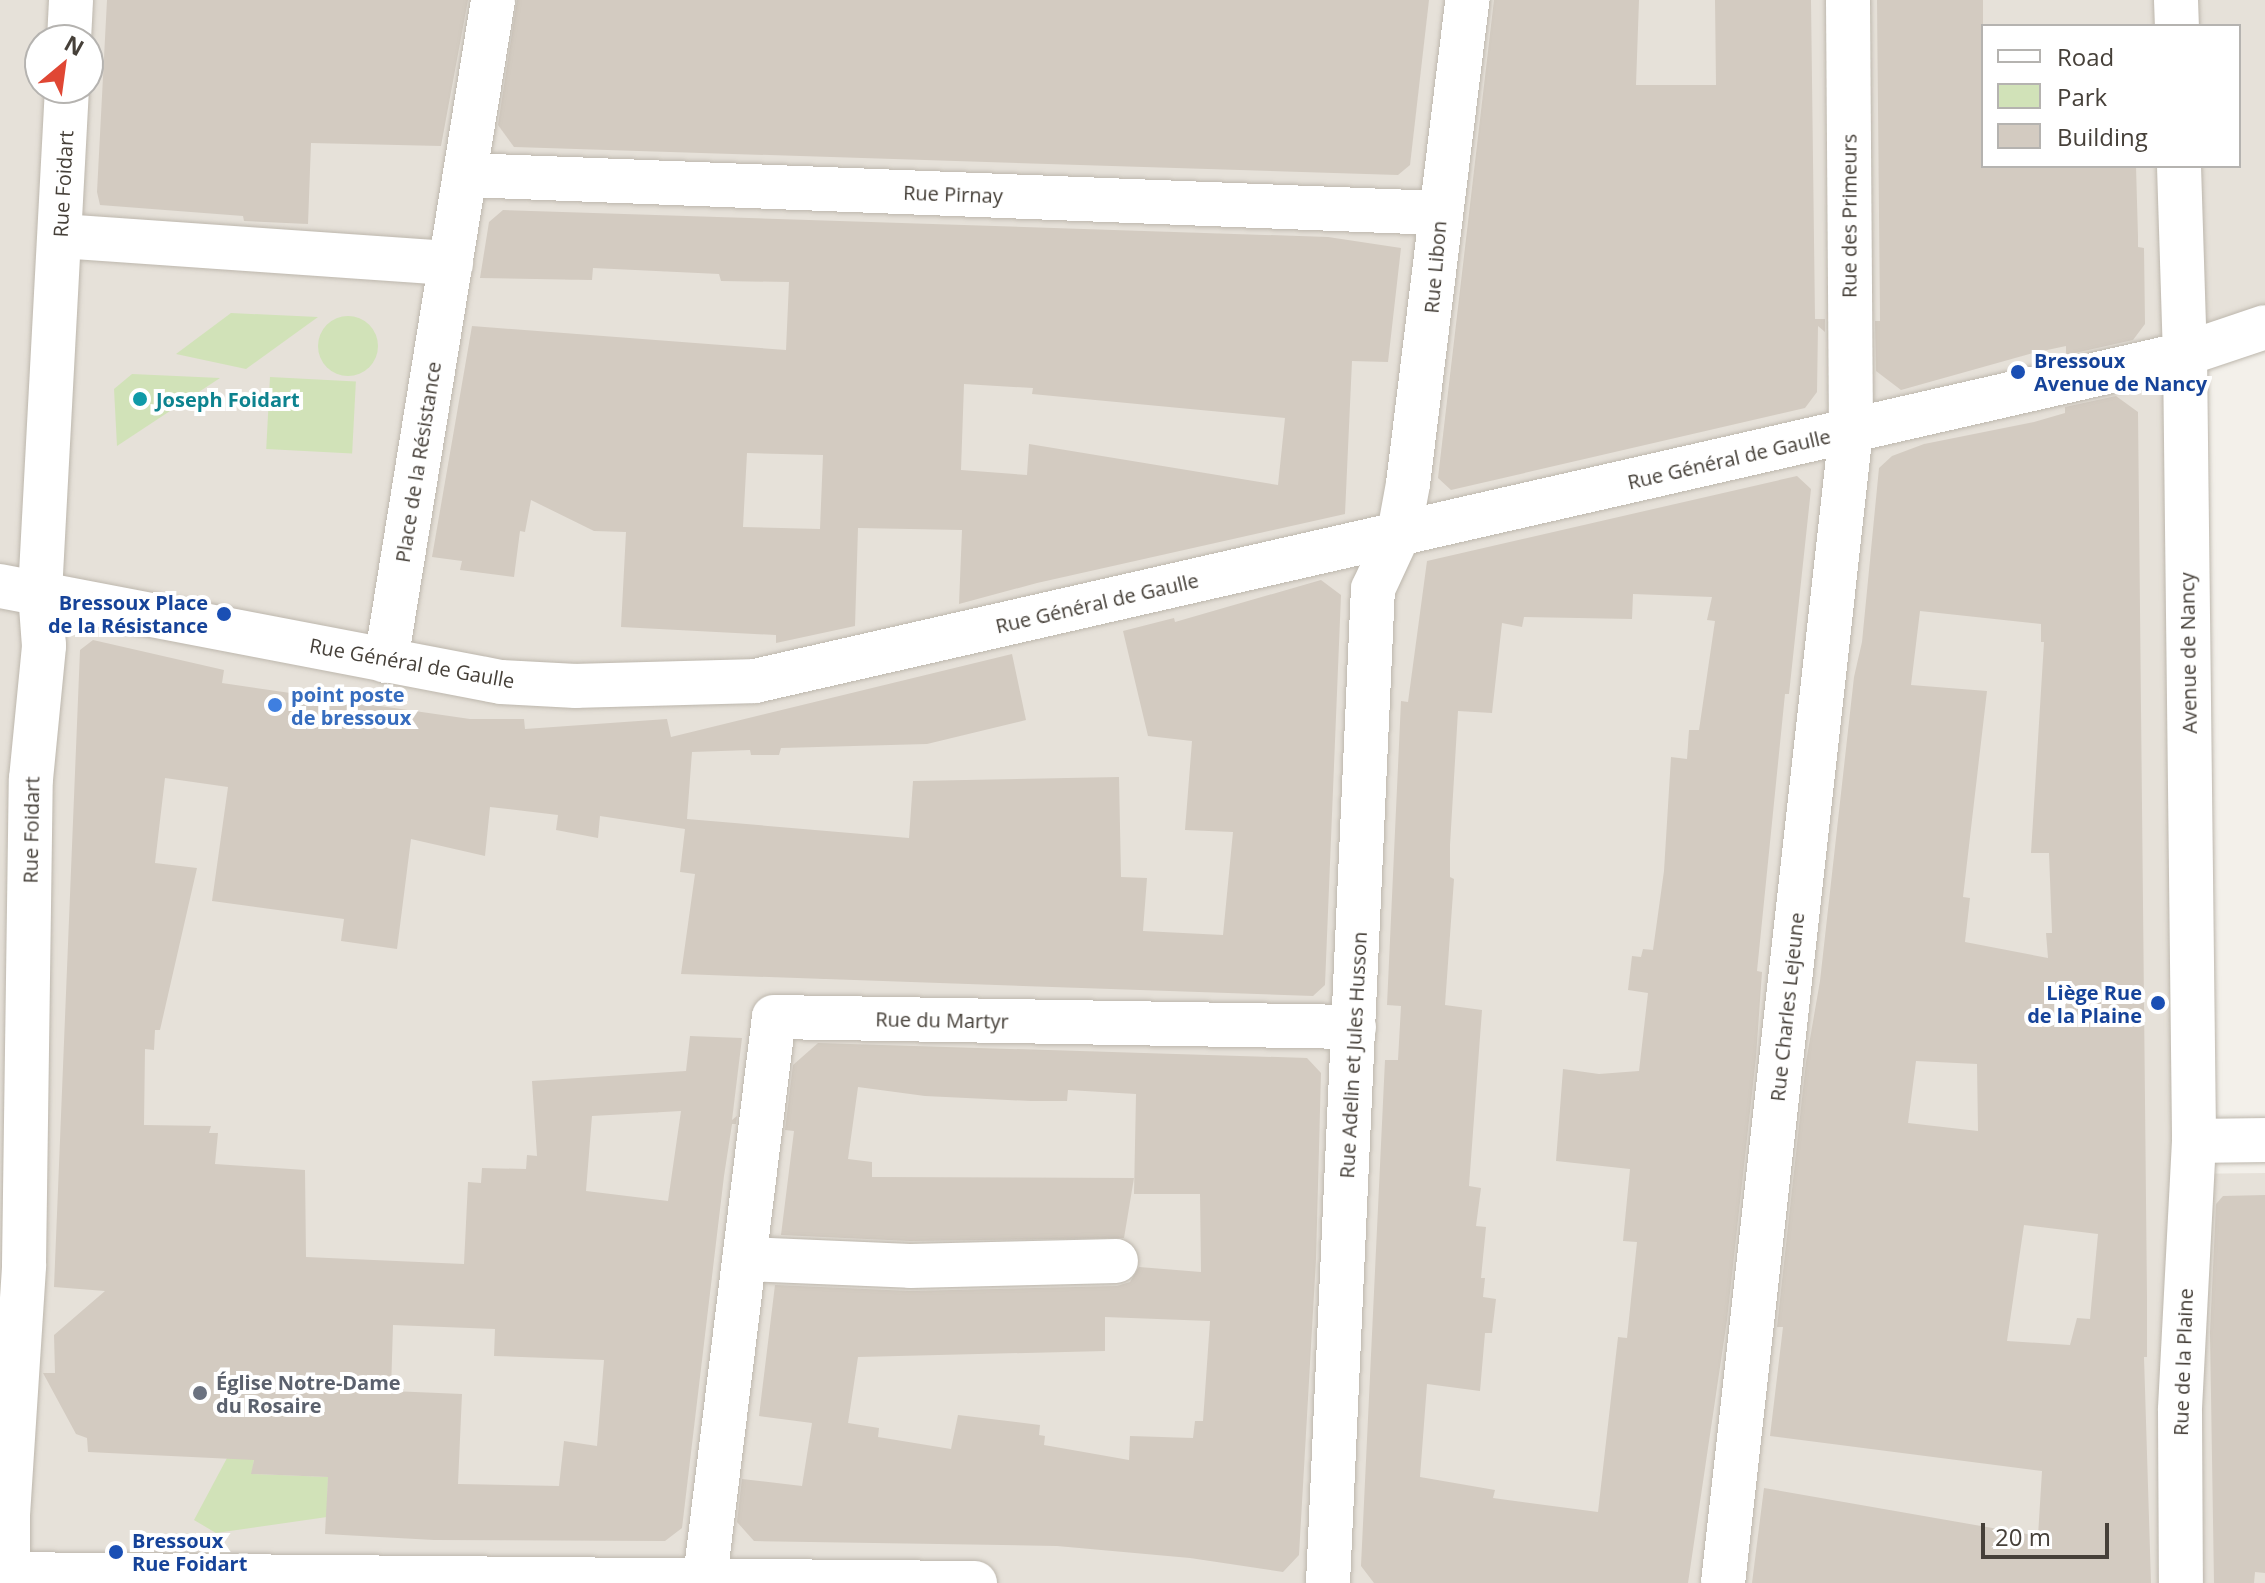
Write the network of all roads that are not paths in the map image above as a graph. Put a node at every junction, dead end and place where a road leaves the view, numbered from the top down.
1 (71, 0) edge
2 (493, 0) edge
3 (1467, 0) edge
4 (1848, 0) edge
5 (2176, 0) edge
6 (70, 24) edge
7 (2177, 24) edge
8 (66, 104) edge
9 (2179, 168) edge
10 (467, 175) junction
11 (1440, 213) junction
12 (61, 236) junction
13 (451, 263) junction
14 (2265, 327) edge
15 (2185, 354) junction
16 (1851, 431) junction
17 (1399, 533) junction
18 (20, 590) edge
19 (386, 661) junction
20 (1354, 1027) junction
21 (2265, 1140) edge
22 (2194, 1141) junction
23 (746, 1259) junction
24 (1116, 1261) dead end
25 (12, 1265) edge
26 (4, 1574) edge
27 (705, 1578) junction
28 (975, 1583) edge
29 (1328, 1583) edge
30 (1723, 1583) edge
31 (2181, 1583) edge

1 - 6 street
2 - 10 street, Place de la Résistance
3 - 11 street, Rue Libon
4 - 16 street, Rue des Primeurs
5 - 7 street
8 - 12 street, Rue Foidart
9 - 15 street, Avenue de Nancy
10 - 11 street, Rue Pirnay
10 - 13 street, Place de la Résistance
11 - 17 street, Rue Libon
12 - 13 street
12 - 18 street, Rue Foidart
13 - 19 street, Place de la Résistance
14 - 15 street, Rue Général de Gaulle
15 - 16 street, Rue Général de Gaulle
15 - 22 street, Avenue de Nancy
16 - 17 street, Rue Général de Gaulle
16 - 30 street, Rue Charles Lejeune
17 - 19 street, Rue Général de Gaulle
17 - 20 street, Rue Adelin et Jules Husson
18 - 19 street, Rue Général de Gaulle
18 - 25 street, Rue Foidart
20 - 23 street, Rue du Martyr
20 - 29 street, Rue Adelin et Jules Husson
21 - 22 street
22 - 31 street, Rue de la Plaine
23 - 24 street
23 - 27 street, Rue du Martyr
25 - 26 street, Rue Foidart
26 - 27 street
27 - 28 street

